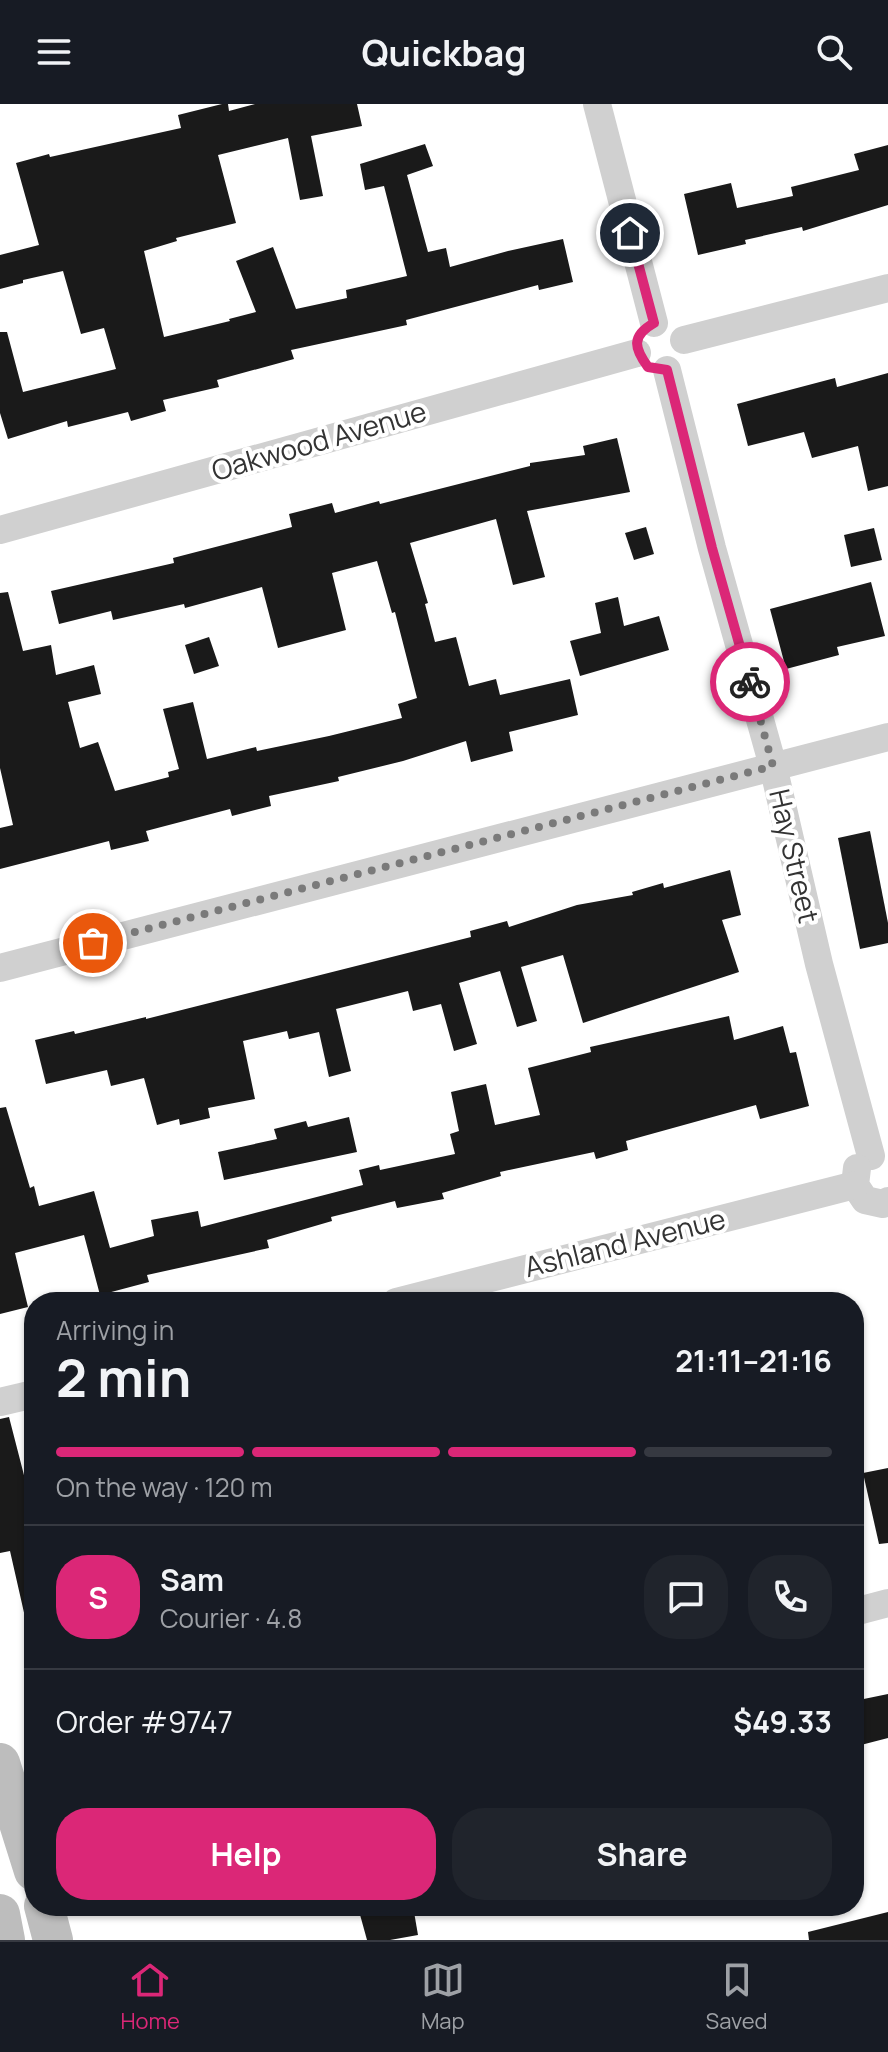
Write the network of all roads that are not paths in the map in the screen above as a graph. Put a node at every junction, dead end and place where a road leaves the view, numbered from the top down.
1 (597, 104) edge
2 (888, 288) edge
3 (654, 323) junction
4 (684, 340) junction
5 (637, 353) junction
6 (667, 370) junction
7 (0, 530) edge
8 (888, 737) edge
9 (773, 766) junction
10 (0, 968) edge
11 (880, 1156) edge
12 (855, 1185) junction
13 (886, 1207) edge
14 (435, 1292) edge
15 (24, 1396) edge
16 (0, 1402) edge
17 (888, 1603) edge
18 (864, 1609) edge
19 (0, 1763) edge
20 (24, 1819) edge
21 (0, 1914) edge
22 (47, 1916) edge
23 (5, 1940) edge
24 (53, 1940) edge

1 - 3 street
2 - 4 street
3 - 4 street
3 - 5 street
4 - 6 street
5 - 6 street
5 - 7 street, Oakwood Avenue
6 - 9 street, Hay Street
8 - 9 street
9 - 10 street
9 - 11 street, Hay Street
11 - 12 street
12 - 13 street
12 - 14 street, Ashland Avenue
15 - 16 street
17 - 18 street
19 - 20 main road
21 - 23 main road
22 - 24 main road

